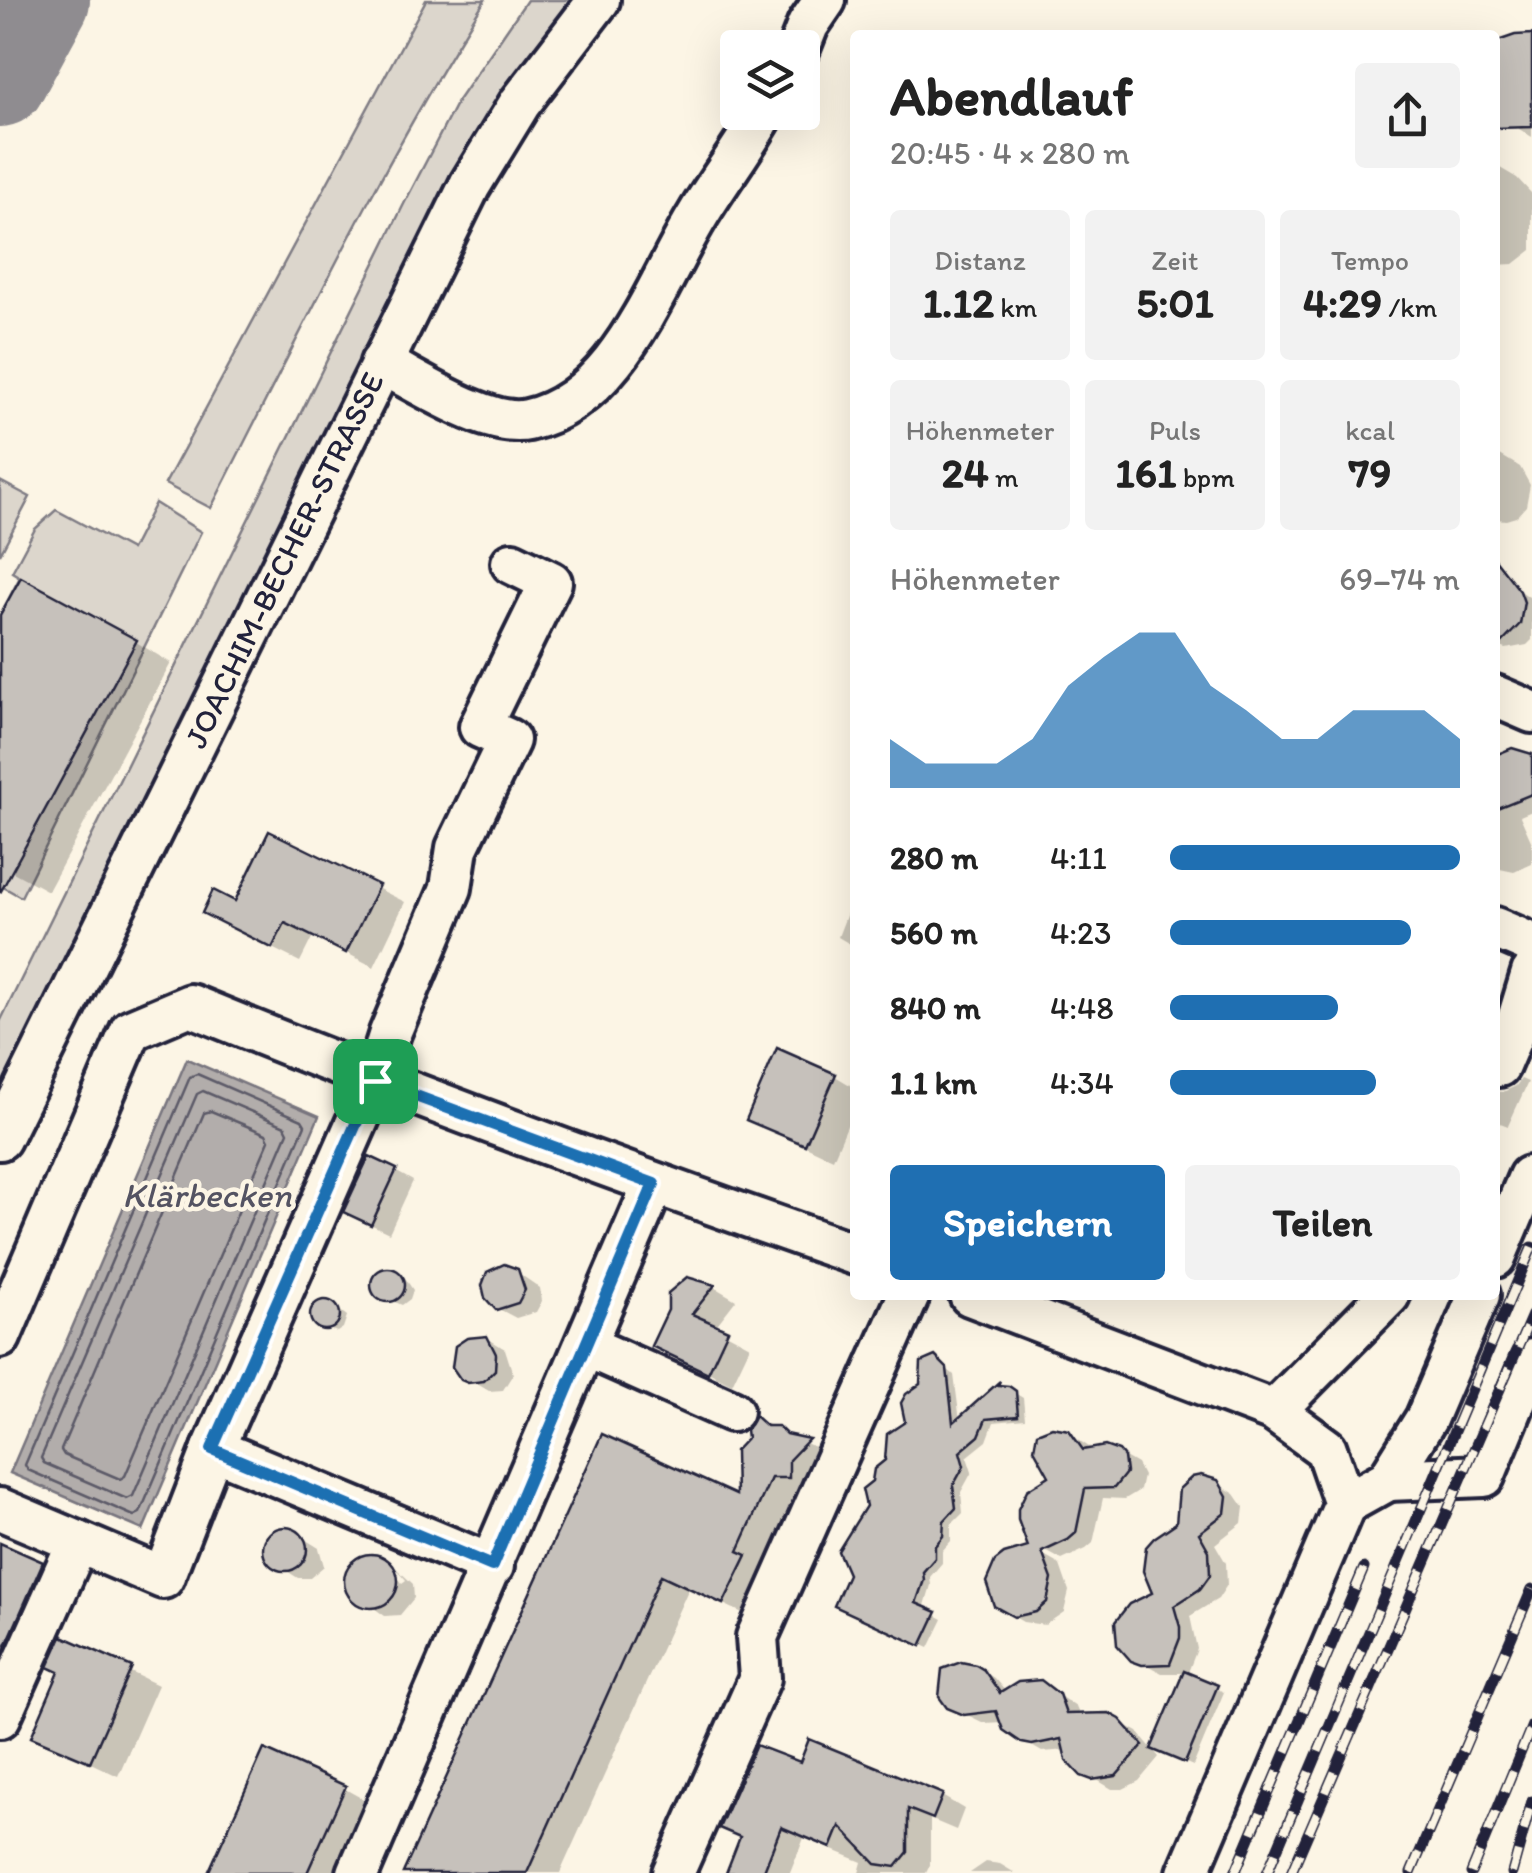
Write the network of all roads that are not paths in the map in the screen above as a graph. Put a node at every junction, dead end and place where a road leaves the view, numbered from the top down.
1 (599, 0) edge
2 (825, 0) edge
3 (806, 30) edge
4 (752, 130) edge
5 (381, 363) junction
6 (512, 563) dead end
7 (1500, 698) edge
8 (1532, 712) edge
9 (1500, 930) edge
10 (1532, 944) edge
11 (1532, 973) edge
12 (1500, 1066) dead end
13 (375, 1081) junction
14 (0, 1139) edge
15 (1529, 1177) dead end
16 (654, 1184) junction
17 (1500, 1245) edge
18 (850, 1252) edge
19 (907, 1300) edge
20 (983, 1300) edge
21 (1384, 1300) edge
22 (1477, 1300) edge
23 (0, 1338) edge
24 (586, 1346) junction
25 (1532, 1360) edge
26 (1274, 1410) junction
27 (732, 1411) dead end
28 (212, 1449) junction
29 (1388, 1480) junction
30 (1345, 1504) junction
31 (0, 1509) edge
32 (78, 1542) junction
33 (492, 1566) junction
34 (0, 1716) edge
35 (358, 1873) edge
36 (673, 1873) edge
37 (1188, 1873) edge

1 - 5 street, JOACHIM-BECHER-STRASSE
2 - 3 street
4 - 5 street
5 - 14 street, JOACHIM-BECHER-STRASSE
6 - 13 street
7 - 8 street
9 - 10 street
11 - 12 street
13 - 16 street
13 - 23 street
13 - 28 street
15 - 17 street
16 - 18 street
16 - 24 street
19 - 36 street
20 - 26 street
21 - 26 street
22 - 29 street
24 - 27 street
24 - 33 street
25 - 29 street
26 - 30 street
28 - 32 street
28 - 33 street
29 - 30 street
30 - 37 street
31 - 32 street
32 - 34 street
33 - 35 street

